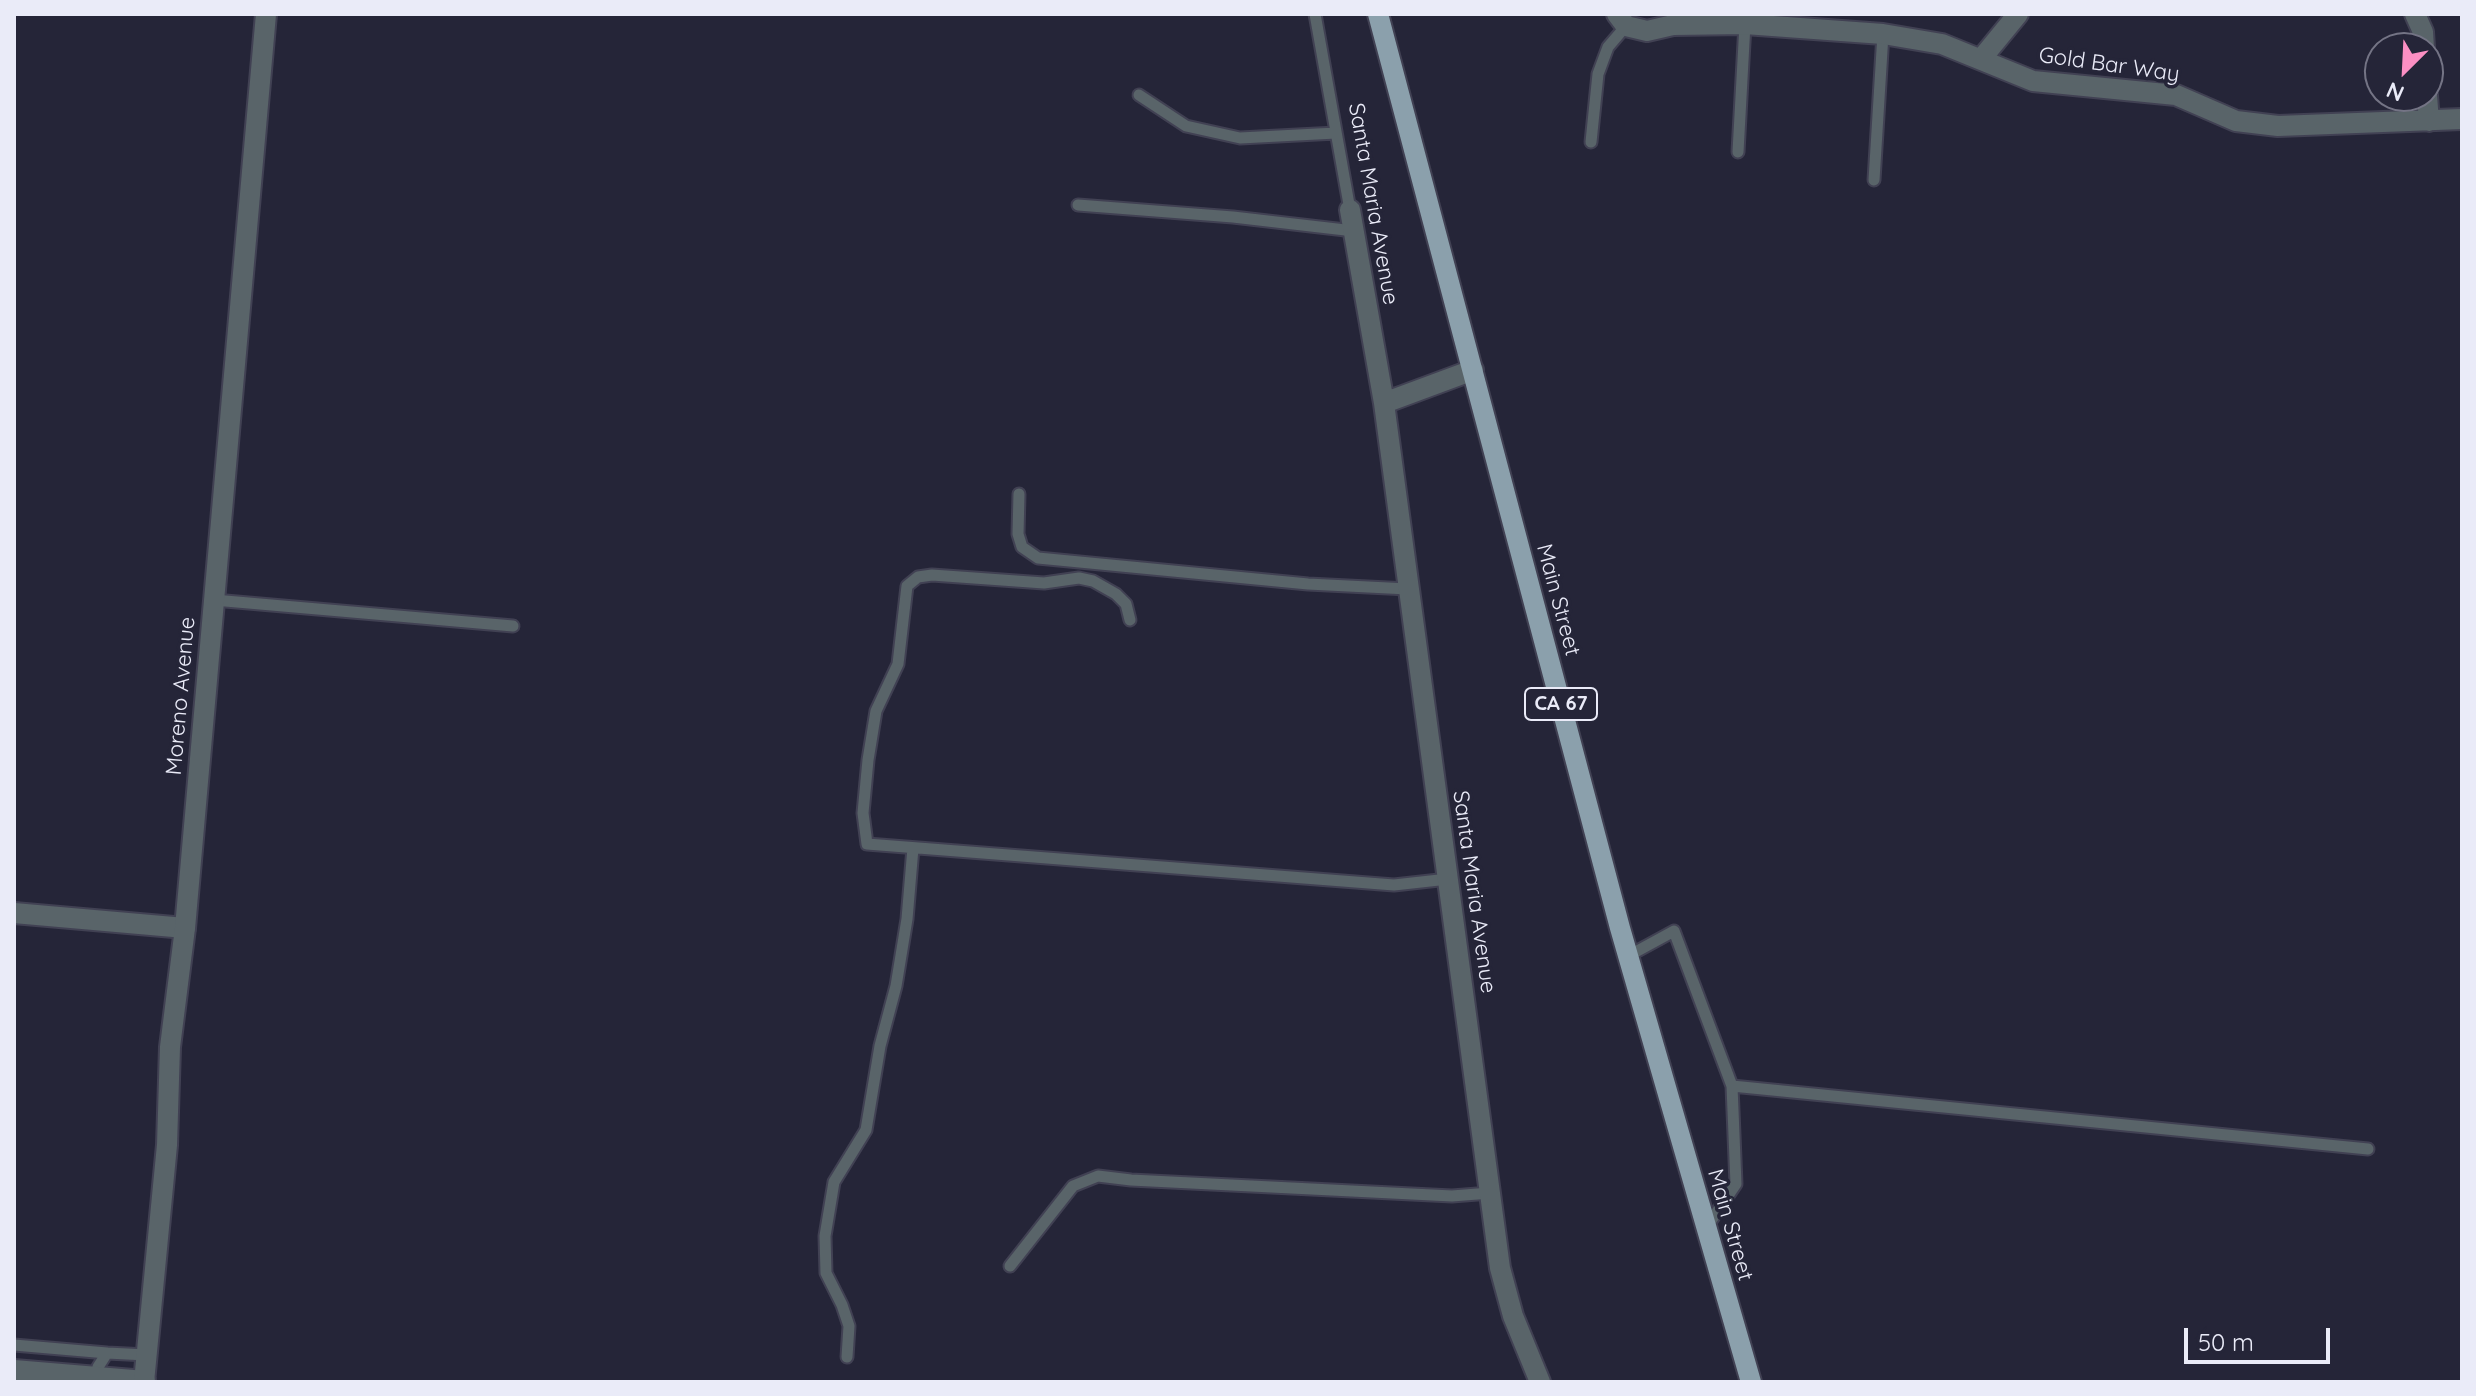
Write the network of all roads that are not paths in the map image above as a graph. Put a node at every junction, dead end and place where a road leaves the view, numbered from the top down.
1 (266, 14) edge
2 (1315, 14) edge
3 (1378, 14) edge
4 (2018, 14) edge
5 (1621, 20) edge
6 (1745, 24) junction
7 (1883, 34) junction
8 (1982, 58) junction
9 (1139, 95) dead end
10 (2428, 112) edge
11 (2462, 119) edge
12 (2429, 121) junction
13 (1336, 133) junction
14 (1591, 142) dead end
15 (1738, 152) dead end
16 (1874, 180) dead end
17 (1078, 205) dead end
18 (1350, 210) joint
19 (1354, 231) junction
20 (1473, 370) junction
21 (1384, 403) junction
22 (1019, 494) dead end
23 (1408, 589) junction
24 (214, 600) junction
25 (1130, 620) dead end
26 (513, 626) dead end
27 (913, 848) junction
28 (1448, 879) junction
29 (14, 913) edge
30 (185, 928) junction
31 (1630, 955) junction
32 (1732, 1086) junction
33 (2368, 1149) dead end
34 (1490, 1193) junction
35 (1705, 1229) junction
36 (1010, 1266) dead end
37 (14, 1345) edge
38 (107, 1353) junction
39 (147, 1355) junction
40 (847, 1357) dead end
41 (14, 1370) edge
42 (96, 1377) junction
43 (144, 1381) edge
44 (1540, 1382) edge
45 (1751, 1382) edge

1 - 24 street, Moreno Avenue
2 - 13 lane, Santa Maria Avenue
3 - 20 main road, Main Street / CA 67
4 - 8 street
5 - 6 street, Gold Bar Way
5 - 14 lane
6 - 7 street, Gold Bar Way
6 - 15 lane
7 - 8 street, Gold Bar Way
7 - 16 lane
8 - 12 street, Gold Bar Way
9 - 13 lane
10 - 12 street
11 - 12 street, Gold Bar Way
13 - 18 lane, Santa Maria Avenue
17 - 19 lane
18 - 19 street, Santa Maria Avenue
19 - 21 street, Santa Maria Avenue
20 - 21 street
20 - 31 main road, Main Street / CA 67
21 - 23 street, Santa Maria Avenue
22 - 23 lane
23 - 28 street, Santa Maria Avenue
24 - 26 lane
24 - 30 street, Moreno Avenue
25 - 27 lane
27 - 28 lane
27 - 40 lane
28 - 34 street, Santa Maria Avenue
29 - 30 street
30 - 39 street, Moreno Avenue
31 - 32 lane
31 - 35 main road, Main Street / CA 67
32 - 33 lane
32 - 35 lane
34 - 36 lane
34 - 44 street, Santa Maria Avenue
35 - 45 main road, Main Street / CA 67
37 - 38 lane
38 - 39 lane
38 - 42 lane
39 - 43 street, Moreno Avenue
41 - 42 street
42 - 43 street

